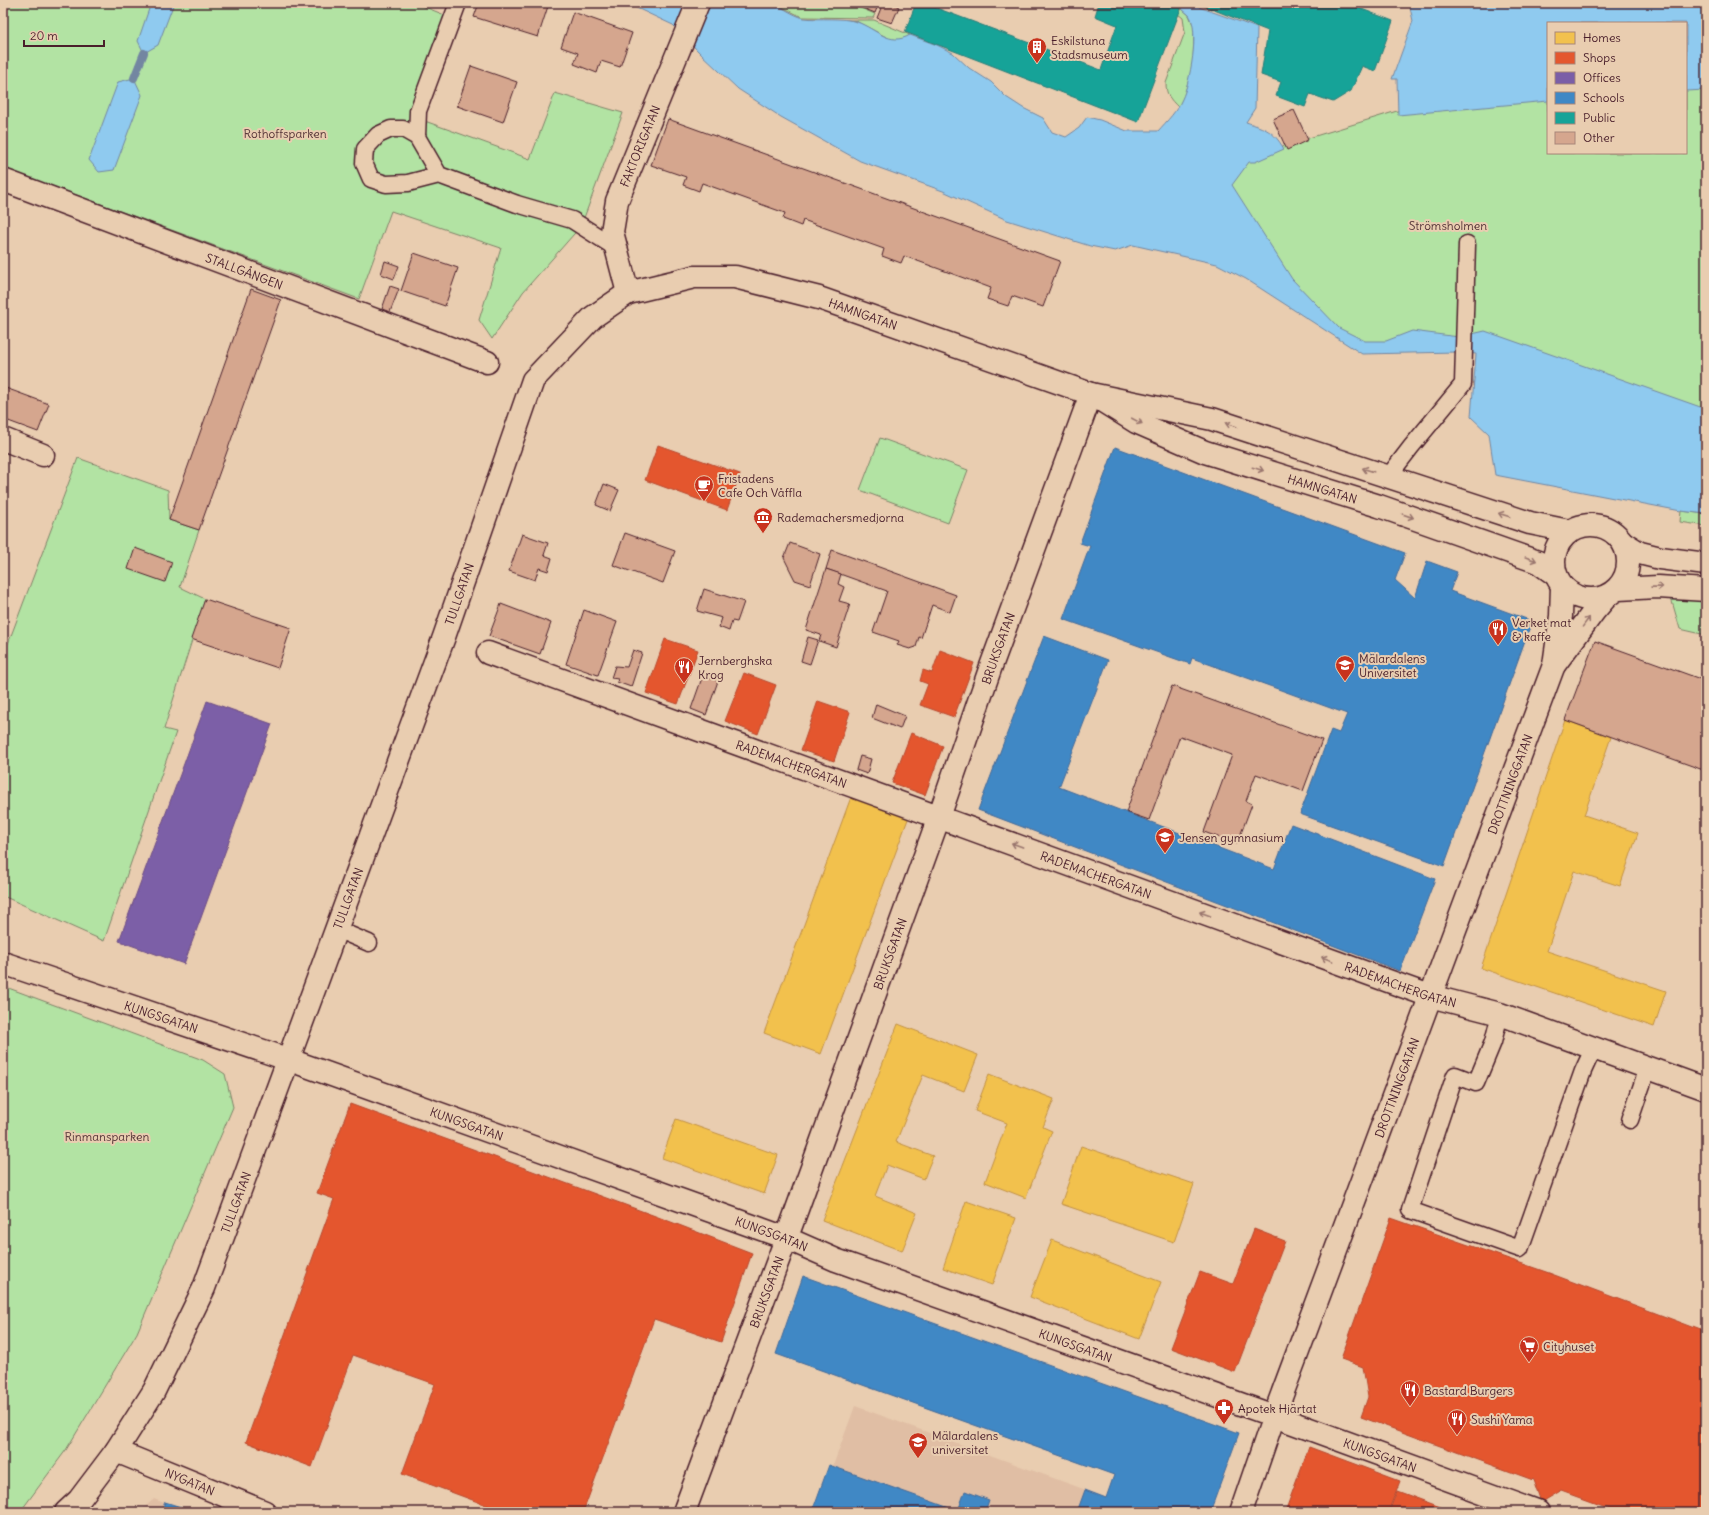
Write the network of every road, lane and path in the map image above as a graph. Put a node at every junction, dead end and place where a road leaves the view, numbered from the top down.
1 (458, 3) edge
2 (698, 3) edge
3 (417, 137) junction
4 (439, 176) junction
5 (3, 180) edge
6 (1467, 244) dead end
7 (616, 248) junction
8 (628, 293) junction
9 (487, 362) dead end
10 (1091, 394) junction
11 (3, 439) edge
12 (44, 455) dead end
13 (1388, 477) junction
14 (1379, 506) junction
15 (1569, 531) junction
16 (1624, 543) junction
17 (1706, 564) edge
18 (1559, 581) junction
19 (1706, 590) edge
20 (1612, 592) junction
21 (488, 653) dead end
22 (1554, 664) junction
23 (939, 817) junction
24 (336, 929) junction
25 (369, 943) dead end
26 (3, 963) edge
27 (1430, 996) junction
28 (1500, 1014) junction
29 (1594, 1048) junction
30 (287, 1059) junction
31 (1648, 1068) junction
32 (1706, 1089) edge
33 (1630, 1120) dead end
34 (786, 1238) junction
35 (1274, 1416) junction
36 (116, 1451) junction
37 (66, 1512) edge
38 (264, 1512) edge
39 (684, 1512) edge
40 (1241, 1512) edge
41 (1537, 1512) edge

1 - 3 lane
2 - 7 street, FAKTORIGATAN
3 - 4 lane
3 - 4 lane
4 - 7 lane
5 - 9 street, STALLGÅNGEN
6 - 13 lane
7 - 8 street, FAKTORIGATAN
8 - 10 street, HAMNGATAN
8 - 24 street, TULLGATAN
13 -> 10 street, HAMNGATAN
10 -> 14 street, HAMNGATAN
10 - 23 street, BRUKSGATAN
11 - 12 street
13 - 14 street
15 -> 13 street, HAMNGATAN
14 -> 18 street, HAMNGATAN
15 - 16 street
15 - 18 street
16 - 17 street
16 - 20 street
18 - 20 street
18 - 22 street, DROTTNINGGATAN
20 -> 19 street
22 -> 20 street, DROTTNINGGATAN
21 - 23 street, RADEMACHERGATAN
22 - 27 street, DROTTNINGGATAN
27 -> 23 street, RADEMACHERGATAN
23 - 34 street, BRUKSGATAN
24 - 25 lane
24 - 30 street, TULLGATAN
26 - 30 street, KUNGSGATAN
27 - 28 street, RADEMACHERGATAN
27 - 35 street, DROTTNINGGATAN
28 - 29 street, RADEMACHERGATAN
28 - 29 lane
29 - 31 street, RADEMACHERGATAN
30 - 34 street, KUNGSGATAN
30 - 36 street, TULLGATAN
31 - 32 street, RADEMACHERGATAN
31 - 33 lane
34 - 35 street, KUNGSGATAN
34 - 39 street, BRUKSGATAN
35 - 40 street, DROTTNINGGATAN
35 - 41 street, KUNGSGATAN
36 - 37 street, TULLGATAN
36 - 38 street, NYGATAN

